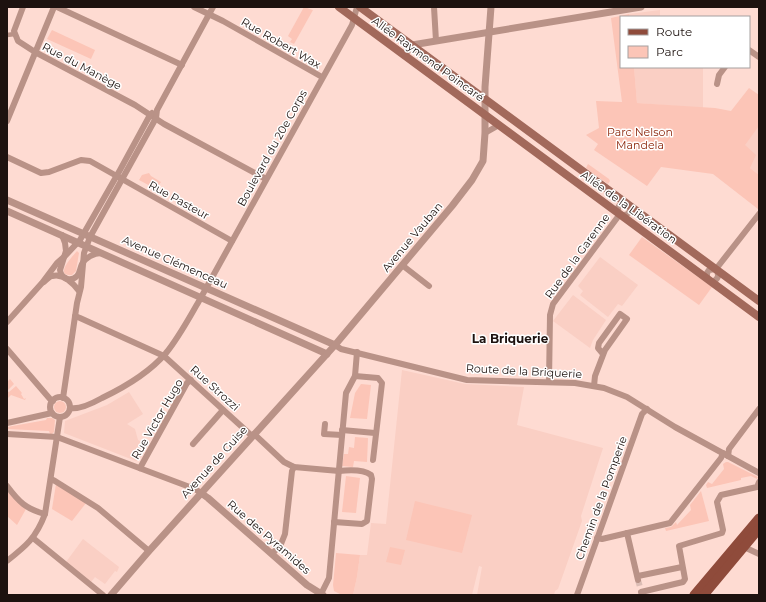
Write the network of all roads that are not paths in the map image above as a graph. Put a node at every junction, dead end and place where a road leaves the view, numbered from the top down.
1 (23, 7) edge
2 (54, 7) edge
3 (57, 7) edge
4 (194, 7) edge
5 (213, 7) edge
6 (339, 7) edge
7 (358, 7) edge
8 (434, 7) edge
9 (491, 7) edge
10 (641, 7) edge
11 (209, 14) junction
12 (354, 18) junction
13 (489, 33) junction
14 (15, 34) junction
15 (7, 35) edge
16 (436, 41) junction
17 (412, 45) junction
18 (750, 51) edge
19 (35, 52) junction
20 (404, 55) junction
21 (759, 57) edge
22 (182, 65) junction
23 (724, 68) edge
24 (322, 78) junction
25 (717, 84) dead end
26 (485, 99) junction
27 (485, 115) junction
28 (153, 117) junction
29 (7, 121) edge
30 (499, 125) junction
31 (485, 134) junction
32 (7, 158) edge
33 (119, 178) junction
34 (266, 179) junction
35 (7, 200) edge
36 (627, 204) junction
37 (7, 211) edge
38 (620, 214) junction
39 (759, 214) edge
40 (87, 235) junction
41 (62, 236) junction
42 (232, 241) junction
43 (78, 243) junction
44 (86, 246) junction
45 (103, 254) junction
46 (65, 256) junction
47 (82, 264) junction
48 (402, 265) junction
49 (716, 270) junction
50 (66, 279) junction
51 (709, 280) junction
52 (42, 283) junction
53 (430, 286) dead end
54 (206, 288) junction
55 (79, 291) junction
56 (201, 297) junction
57 (759, 301) edge
58 (75, 316) junction
59 (759, 316) edge
60 (7, 322) edge
61 (338, 347) junction
62 (7, 349) edge
63 (357, 352) junction
64 (327, 354) junction
65 (603, 354) junction
66 (164, 356) junction
67 (355, 376) junction
68 (191, 380) junction
69 (549, 382) junction
70 (594, 386) junction
71 (63, 398) junction
72 (53, 401) junction
73 (70, 408) junction
74 (647, 409) junction
75 (759, 409) edge
76 (224, 410) junction
77 (52, 414) junction
78 (60, 417) junction
79 (7, 423) edge
80 (325, 424) dead end
81 (342, 432) junction
82 (375, 433) junction
83 (7, 434) edge
84 (253, 435) junction
85 (57, 437) junction
86 (193, 444) dead end
87 (726, 455) junction
88 (373, 460) dead end
89 (294, 467) junction
90 (140, 468) junction
91 (339, 471) junction
92 (759, 473) edge
93 (51, 479) junction
94 (759, 482) edge
95 (7, 486) edge
96 (201, 493) junction
97 (45, 514) junction
98 (759, 518) edge
99 (334, 522) junction
100 (759, 529) edge
101 (627, 533) junction
102 (33, 538) junction
103 (597, 538) junction
104 (744, 547) junction
105 (148, 551) junction
106 (272, 554) junction
107 (759, 554) edge
108 (7, 561) edge
109 (682, 566) junction
110 (641, 591) edge
111 (319, 594) edge
112 (103, 595) edge
113 (111, 595) edge
114 (577, 595) edge
115 (694, 595) edge
116 (704, 595) edge

1 - 14 street
2 - 19 street
3 - 22 street
4 - 11 street, Rue Robert Wax
5 - 11 street
6 - 12 main road, Allée Raymond Poincaré
7 - 12 street, Boulevard du 20e Corps
7 - 17 main road, Allée Raymond Poincaré
8 - 16 street
9 - 13 street, Avenue Vauban
10 - 13 street
11 - 22 street
11 - 24 street, Rue Robert Wax
12 - 20 main road, Allée Raymond Poincaré
12 - 24 street, Boulevard du 20e Corps
13 - 16 street
13 - 26 street, Avenue Vauban
14 - 15 street
14 - 19 street, Rue du Manège
16 - 17 street
17 - 20 street
17 - 26 main road, Allée Raymond Poincaré
18 - 21 street
19 - 28 street, Rue du Manège
19 - 29 street
20 - 27 main road, Allée Raymond Poincaré
22 - 28 street
23 - 25 street
24 - 34 street, Boulevard du 20e Corps
26 - 27 street, Avenue Vauban
26 - 36 main road, Allée de la Libération
27 - 30 main road, Allée de la Libération
27 - 31 street, Avenue Vauban
28 - 33 street
28 - 34 street, Rue du Manège
30 - 31 street
30 - 38 main road, Allée de la Libération
31 - 48 street, Avenue Vauban
32 - 33 street, Rue Pasteur
33 - 40 street
33 - 42 street, Rue Pasteur
34 - 42 street, Boulevard du 20e Corps
35 - 40 street, Avenue Clémenceau
36 - 38 street, Rue de la Garenne
36 - 49 main road, Allée de la Libération
37 - 41 street, Avenue Clémenceau
38 - 51 main road, Allée de la Libération
38 - 69 street, Rue de la Garenne
39 - 49 street
40 - 43 street
40 - 44 street
40 - 54 street, Avenue Clémenceau
41 - 43 street, Avenue Clémenceau
41 - 46 street
42 - 54 street, Boulevard du 20e Corps
43 - 44 street, Avenue Clémenceau
43 - 46 street
44 - 45 street, Avenue Clémenceau
44 - 47 street
45 - 47 street
45 - 56 street, Avenue Clémenceau
46 - 50 street
46 - 52 street
47 - 50 street
47 - 55 street
48 - 53 street
48 - 61 street, Avenue Vauban
49 - 51 street
49 - 51 street
49 - 57 main road, Allée de la Libération
50 - 52 street
50 - 55 street
51 - 59 main road, Allée de la Libération
52 - 60 street
54 - 56 street, Boulevard du 20e Corps
54 - 61 street, Avenue Clémenceau
55 - 58 street
56 - 64 street, Avenue Clémenceau
56 - 66 street, Boulevard du 20e Corps
58 - 66 street, Rue Strozzi
58 - 71 street
61 - 63 street, Route de la Briquerie
61 - 64 street, Avenue de Guise
62 - 72 street
63 - 67 street
63 - 69 street, Route de la Briquerie
64 - 84 street, Avenue de Guise
65 - 65 street
65 - 70 street
66 - 68 street, Rue Strozzi
66 - 73 street, Boulevard du 20e Corps
67 - 81 street
67 - 82 street
68 - 76 street, Rue Strozzi
68 - 90 street, Rue Victor Hugo
69 - 70 street, Route de la Briquerie
70 - 74 street, Route de la Briquerie
71 - 72 street
71 - 73 street
72 - 77 street
73 - 78 street
74 - 87 street, Route de la Briquerie
74 - 103 street, Chemin de la Pomperie
75 - 87 street
76 - 84 street, Rue Strozzi
76 - 86 street
77 - 78 street
77 - 79 street
78 - 85 street
80 - 81 street
81 - 82 street
81 - 91 street
82 - 88 street
83 - 85 street
84 - 89 street, Rue Strozzi
84 - 96 street, Avenue de Guise
85 - 90 street
85 - 93 street
87 - 92 street, Route de la Briquerie
87 - 101 street
89 - 91 street
89 - 106 street
90 - 96 street
91 - 99 street
91 - 99 street
93 - 97 street
93 - 105 street
94 - 109 street
95 - 97 street
96 - 105 street, Avenue de Guise
96 - 106 street, Rue des Pyramides
97 - 102 street
98 - 115 main road
99 - 111 street
100 - 104 main road
101 - 103 street
101 - 109 street
102 - 108 street
102 - 112 street
103 - 114 street, Chemin de la Pomperie
104 - 107 street
104 - 116 main road
105 - 113 street, Avenue de Guise
106 - 111 street, Rue des Pyramides
109 - 110 street

